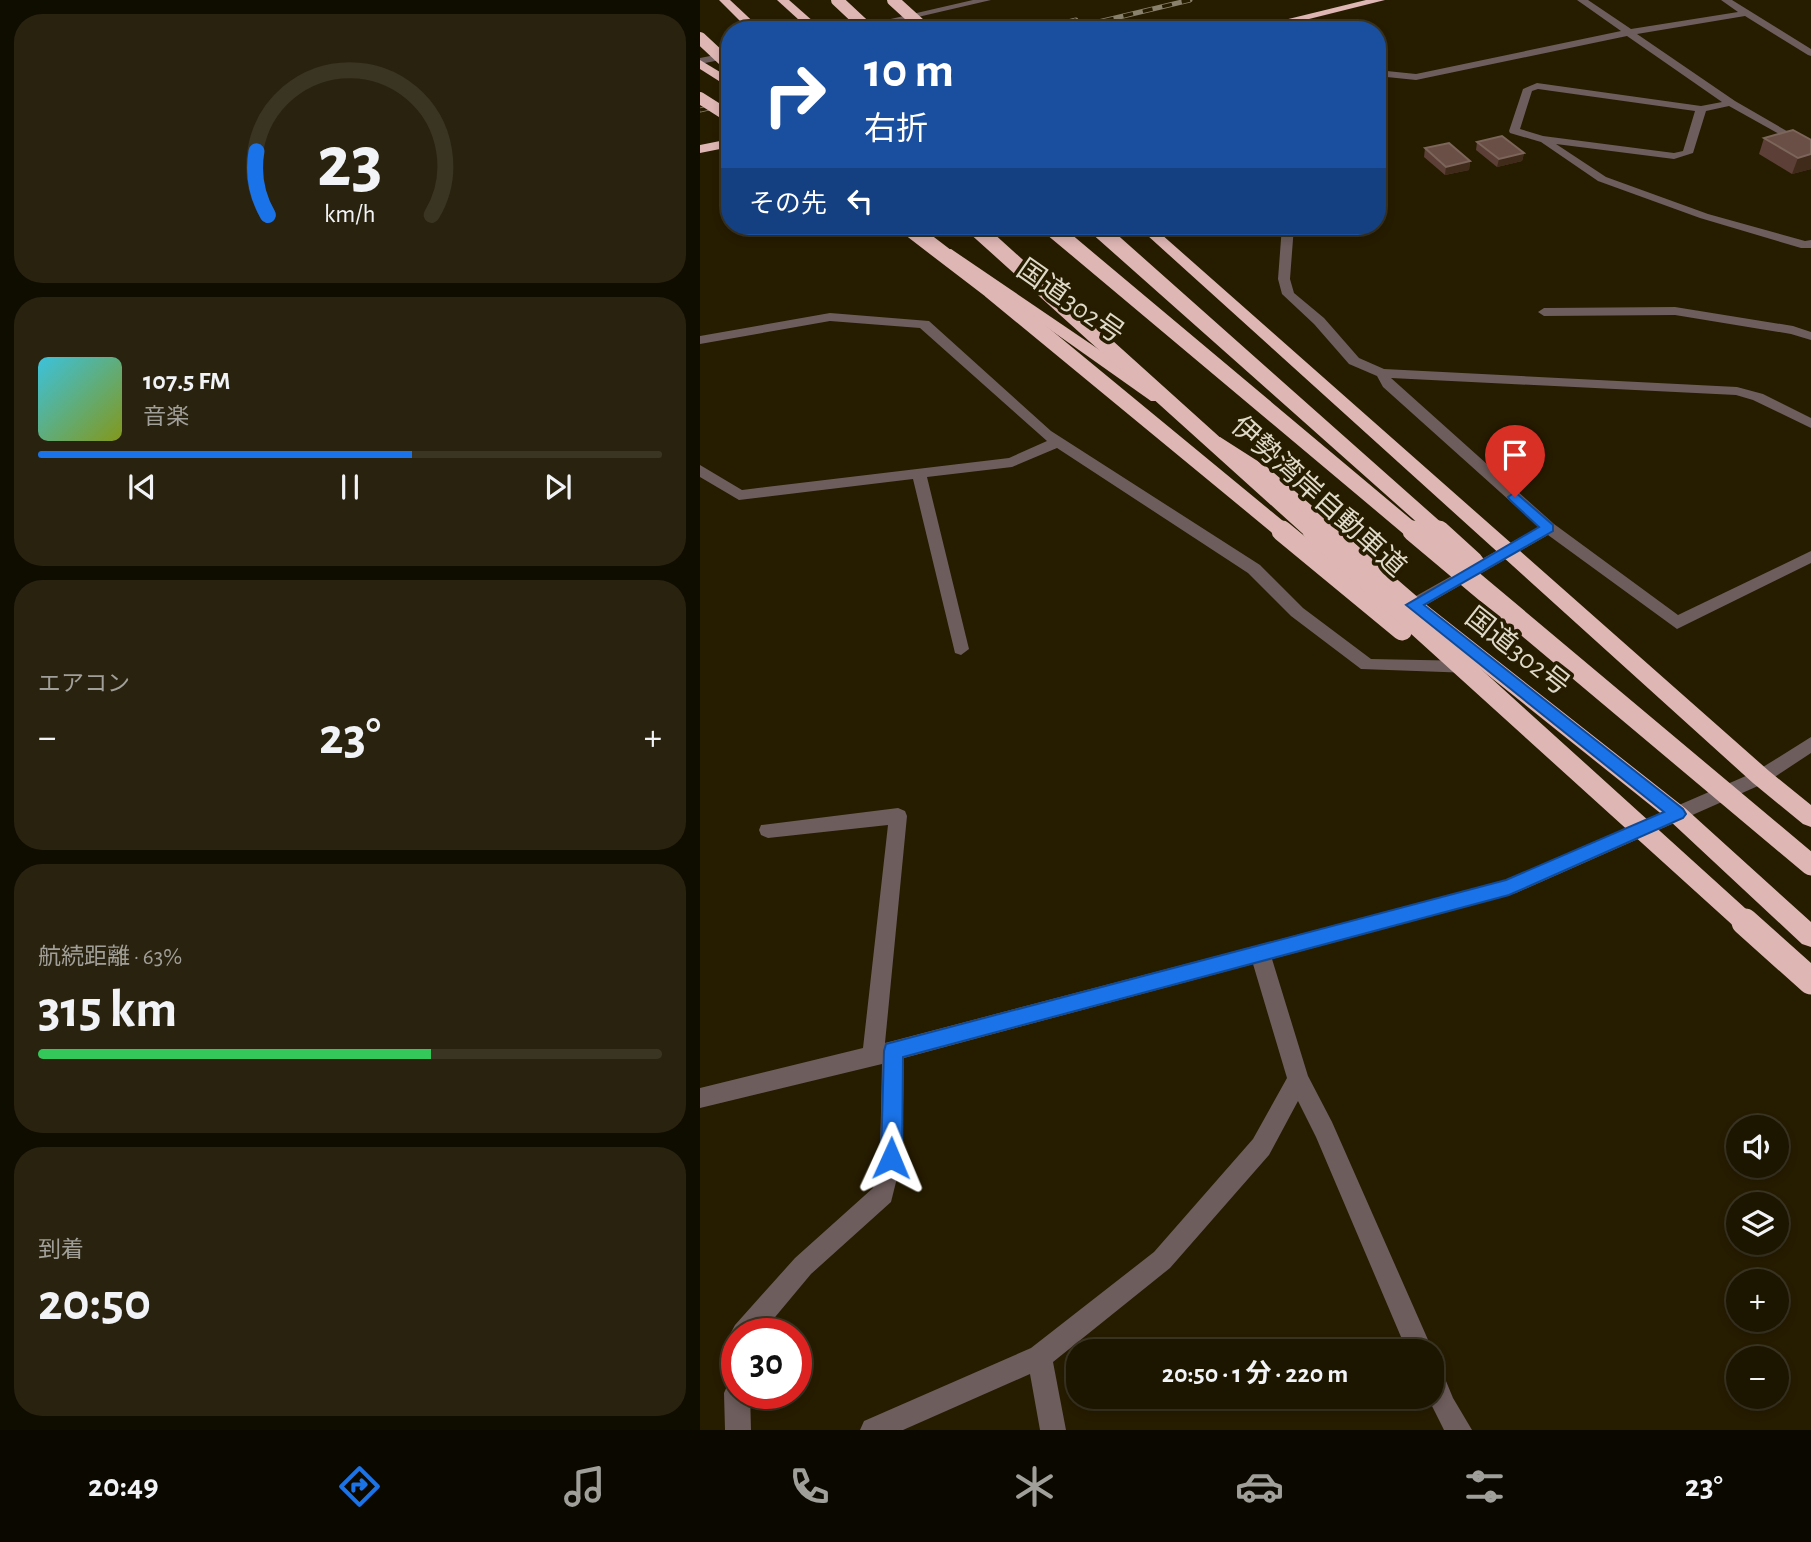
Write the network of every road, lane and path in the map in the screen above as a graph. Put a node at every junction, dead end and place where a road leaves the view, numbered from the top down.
1 (724, 0) edge
2 (782, 0) edge
3 (837, 0) edge
4 (893, 0) edge
5 (986, 0) edge
6 (1380, 0) edge
7 (1582, 0) edge
8 (1726, 0) edge
9 (955, 3) edge
10 (1746, 13) junction
11 (746, 21) edge
12 (806, 21) edge
13 (859, 21) edge
14 (884, 21) edge
15 (916, 21) edge
16 (1288, 21) edge
17 (1626, 32) junction
18 (700, 38) edge
19 (1811, 40) edge
20 (1798, 43) junction
21 (1811, 53) edge
22 (721, 57) edge
23 (721, 58) edge
24 (700, 62) edge
25 (1386, 74) edge
26 (721, 77) edge
27 (700, 98) edge
28 (1731, 103) junction
29 (1701, 109) junction
30 (721, 111) edge
31 (1542, 139) junction
32 (721, 145) edge
33 (700, 149) edge
34 (1811, 149) edge
35 (919, 235) edge
36 (922, 235) edge
37 (984, 235) edge
38 (1060, 235) edge
39 (1106, 235) edge
40 (1154, 235) edge
41 (1287, 235) edge
42 (1811, 244) edge
43 (1544, 312) dead end
44 (1811, 335) edge
45 (700, 340) edge
46 (1382, 373) junction
47 (1811, 424) edge
48 (1058, 442) junction
49 (700, 470) edge
50 (919, 473) junction
51 (1549, 528) junction
52 (1510, 550) junction
53 (1811, 556) edge
54 (1413, 605) junction
55 (961, 649) dead end
56 (1492, 667) junction
57 (1811, 744) edge
58 (1761, 777) junction
59 (1677, 814) junction
60 (1811, 818) edge
61 (1637, 827) junction
62 (768, 830) dead end
63 (1811, 864) edge
64 (1811, 937) edge
65 (1260, 954) junction
66 (1811, 981) edge
67 (883, 1054) junction
68 (1298, 1079) junction
69 (700, 1098) edge
70 (758, 1318) edge
71 (1415, 1339) edge
72 (1040, 1357) junction
73 (1444, 1407) edge
74 (737, 1409) edge
75 (738, 1430) edge
76 (873, 1430) edge
77 (1053, 1430) edge
78 (1460, 1430) edge

1 - 11 highway
2 - 12 highway
3 - 13 highway, bridge
4 - 15 highway, bridge
5 - 9 street
6 - 16 highway
7 - 17 street
8 - 10 street
9 - 14 street
10 - 17 street
10 - 20 street
17 - 25 street
17 - 28 street
18 - 23 highway, bridge
19 - 20 street
20 - 21 street
22 - 24 street
24 - 26 highway
27 - 30 highway, bridge
28 - 29 street
28 - 34 street
29 - 31 street
29 - 31 street
31 - 42 street
32 - 33 highway
35 - 61 highway, bridge
36 - 54 highway, 国道302号, bridge
37 - 61 highway, 伊勢湾岸自動車道, bridge
38 - 63 highway, 伊勢湾岸自動車道, bridge
39 - 63 highway, bridge
40 - 52 highway
41 - 46 street
43 - 44 street
45 - 48 street
46 - 47 street
46 - 51 street
48 - 50 street
48 - 56 street
49 - 50 street
50 - 55 street
51 - 52 street
51 - 53 street
52 - 54 street
52 - 58 highway
54 - 56 highway, 国道302号
56 - 59 highway, 国道302号
57 - 58 street
58 - 59 street
58 - 60 highway
59 - 64 highway, 国道302号
59 - 65 street
61 - 66 highway, 伊勢湾岸自動車道, bridge
62 - 67 street
65 - 67 street
65 - 68 street
67 - 69 street
67 - 70 street
68 - 71 street
68 - 72 street
72 - 76 street
72 - 77 street
73 - 78 street
74 - 75 street

